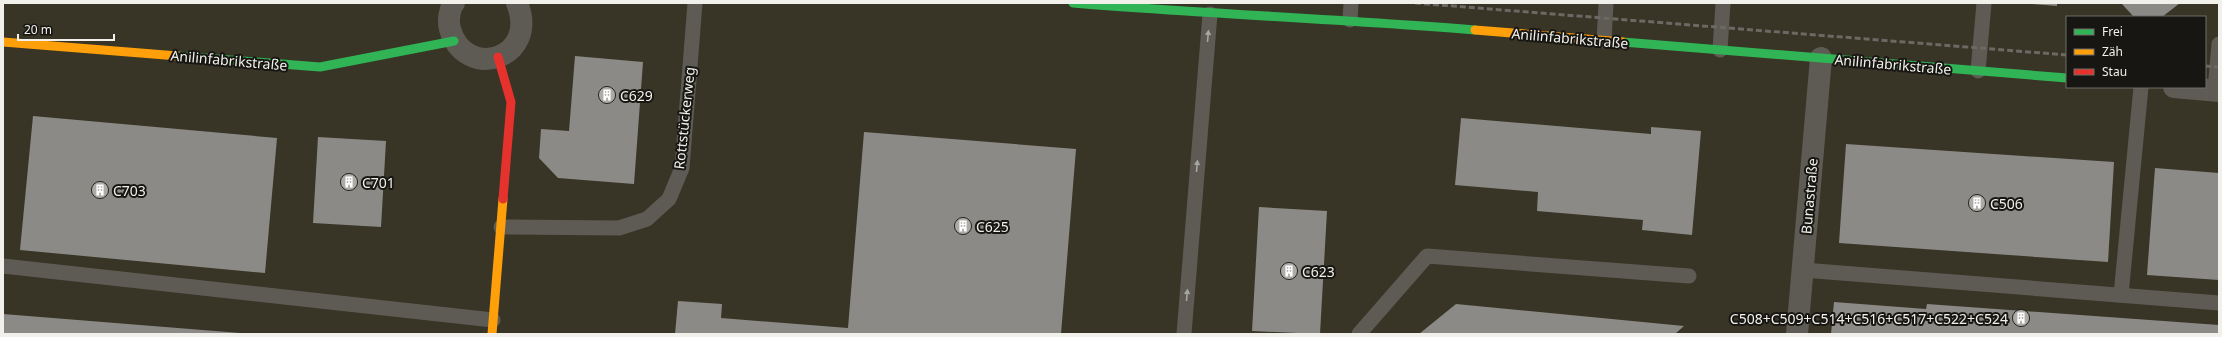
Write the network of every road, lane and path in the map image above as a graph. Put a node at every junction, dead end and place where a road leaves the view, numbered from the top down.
1 (517, 3) edge
2 (695, 3) edge
3 (1073, 3) edge
4 (1351, 3) edge
5 (1606, 3) edge
6 (1723, 3) edge
7 (1984, 3) edge
8 (453, 4) edge
9 (1185, 8) edge
10 (1210, 14) junction
11 (1350, 20) junction
12 (454, 41) junction
13 (1604, 41) junction
14 (3, 42) edge
15 (2219, 44) edge
16 (1720, 50) junction
17 (498, 58) junction
18 (1821, 58) junction
19 (1978, 71) junction
20 (2066, 78) edge
21 (2141, 88) edge
22 (2188, 88) edge
23 (2217, 90) edge
24 (501, 227) junction
25 (3, 266) edge
26 (1802, 270) junction
27 (1689, 276) dead end
28 (2122, 295) junction
29 (2219, 303) edge
30 (493, 327) edge
31 (1184, 334) edge
32 (1359, 334) edge
33 (1797, 334) edge

1 - 17 street
2 - 24 lane, Rottstückerweg
3 - 9 street, Anilinfabrikstraße
4 - 11 lane
5 - 13 lane
6 - 16 lane
7 - 19 lane
8 - 12 street
9 - 10 street, Anilinfabrikstraße
10 - 11 street, Anilinfabrikstraße
31 -> 10 lane
11 - 13 street, Anilinfabrikstraße
12 - 14 street, Anilinfabrikstraße
12 - 17 street
13 - 16 street, Anilinfabrikstraße
15 - 23 lane
16 - 18 street, Anilinfabrikstraße
17 - 24 street
18 - 19 street, Anilinfabrikstraße
18 - 26 street, Bunastraße
19 - 20 street, Anilinfabrikstraße
21 - 28 lane
22 - 23 street
24 - 30 street
25 - 30 lane
26 - 28 lane
26 - 33 street, Bunastraße
27 - 32 lane
28 - 29 lane

